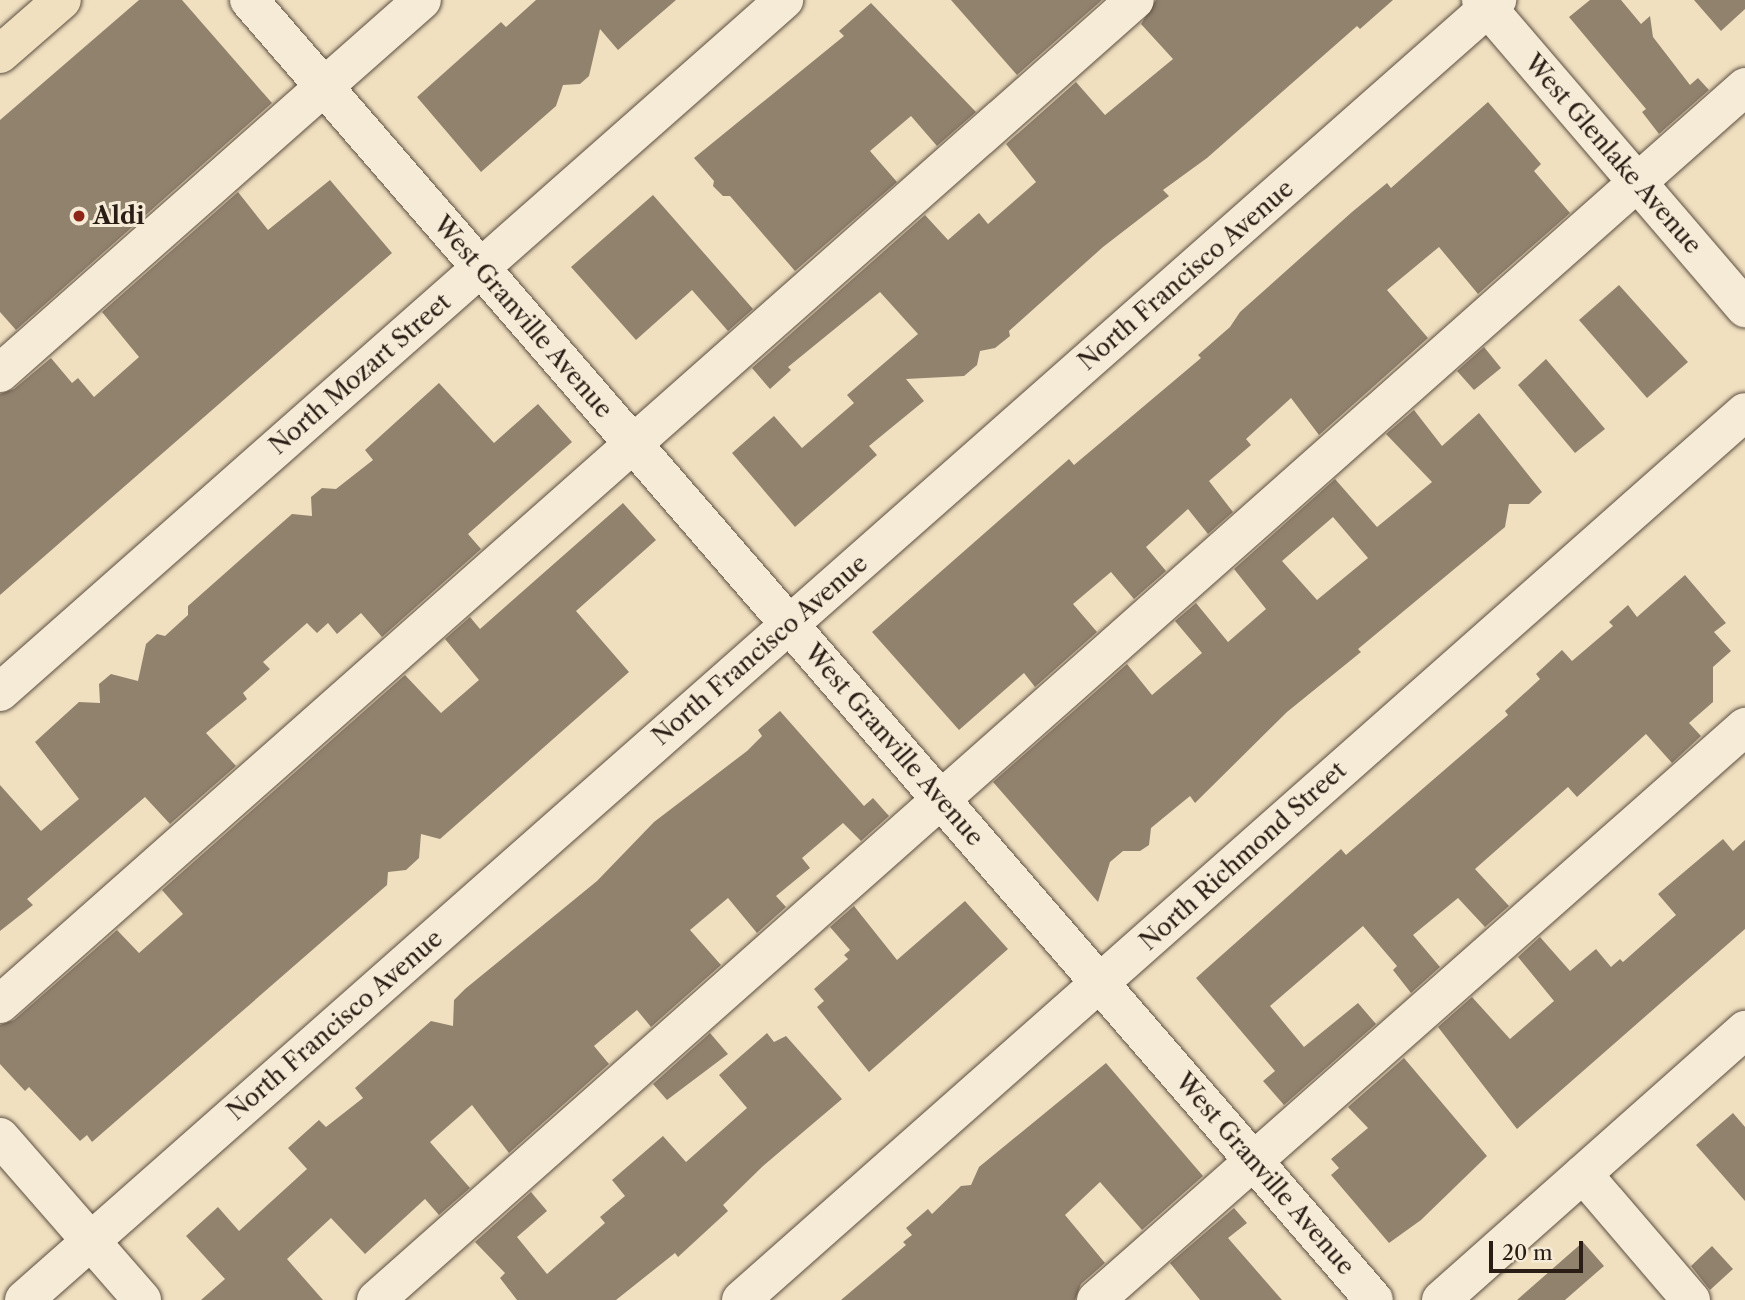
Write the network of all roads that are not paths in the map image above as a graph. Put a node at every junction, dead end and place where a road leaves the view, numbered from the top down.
1 (62, 0) edge
2 (249, 0) edge
3 (422, 0) edge
4 (783, 0) edge
5 (1135, 0) edge
6 (1489, 3) edge
7 (3, 47) edge
8 (323, 86) junction
9 (1745, 87) edge
10 (1637, 182) junction
11 (481, 267) junction
12 (1745, 308) edge
13 (0, 373) edge
14 (1745, 412) edge
15 (633, 444) junction
16 (790, 624) junction
17 (0, 692) edge
18 (1745, 727) edge
19 (942, 801) junction
20 (1100, 983) junction
21 (0, 1004) edge
22 (1745, 1030) edge
23 (0, 1137) edge
24 (1253, 1161) junction
25 (1583, 1174) junction
26 (91, 1241) junction
27 (24, 1300) edge
28 (142, 1300) edge
29 (376, 1300) edge
30 (741, 1300) edge
31 (1096, 1300) edge
32 (1374, 1300) edge
33 (1441, 1300) edge
34 (1691, 1300) edge

1 - 7 main road
2 - 8 street, West Granville Avenue
3 - 8 street
4 - 11 street, North Mozart Street
5 - 15 street
6 - 10 street, West Glenlake Avenue
6 - 16 street, North Francisco Avenue
8 - 11 street, West Granville Avenue
8 - 13 street
9 - 10 street
10 - 12 street, West Glenlake Avenue
10 - 19 street
11 - 15 street, West Granville Avenue
11 - 17 street, North Mozart Street
14 - 20 street, North Richmond Street
15 - 16 street, West Granville Avenue
15 - 21 street
16 - 19 street, West Granville Avenue
16 - 26 street, North Francisco Avenue
18 - 24 street
19 - 20 street, West Granville Avenue
19 - 29 street
20 - 24 street, West Granville Avenue
20 - 30 street, North Richmond Street
22 - 25 street
23 - 26 street
24 - 31 street
24 - 32 street, West Granville Avenue
25 - 33 street
25 - 34 street
26 - 27 street, North Francisco Avenue
26 - 28 street

